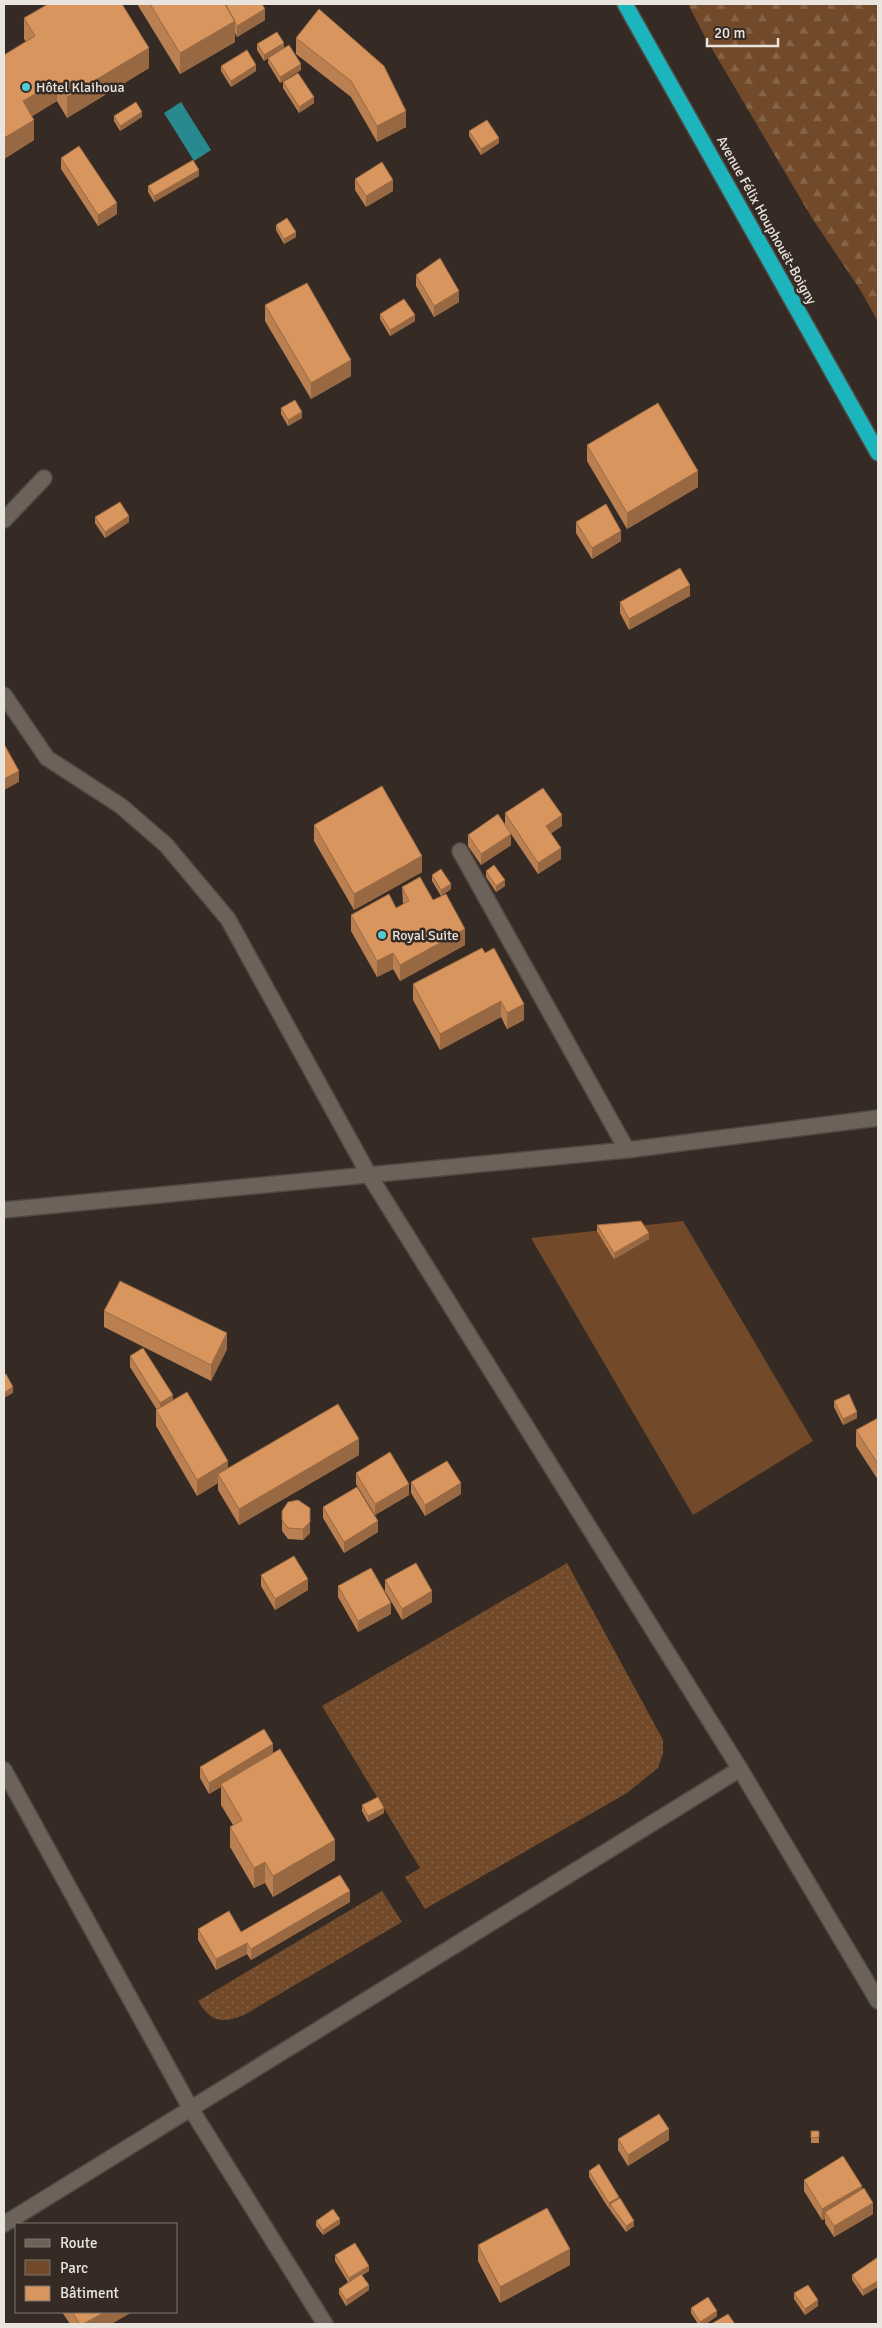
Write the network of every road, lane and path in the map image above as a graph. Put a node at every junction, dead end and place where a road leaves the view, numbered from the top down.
1 (626, 4) edge
2 (878, 453) edge
3 (44, 478) dead end
4 (4, 520) edge
5 (4, 695) edge
6 (460, 850) dead end
7 (878, 1118) edge
8 (627, 1150) junction
9 (369, 1175) junction
10 (4, 1210) edge
11 (740, 1769) junction
12 (4, 1770) edge
13 (878, 2001) edge
14 (191, 2108) junction
15 (4, 2224) edge
16 (326, 2324) edge

1 - 2 highway, Avenue Félix Houphouët-Boigny
3 - 4 street
5 - 9 street
6 - 8 street
7 - 8 street
8 - 9 street
9 - 10 street
9 - 11 street
11 - 13 street
11 - 14 street
12 - 14 street
14 - 15 street
14 - 16 street

